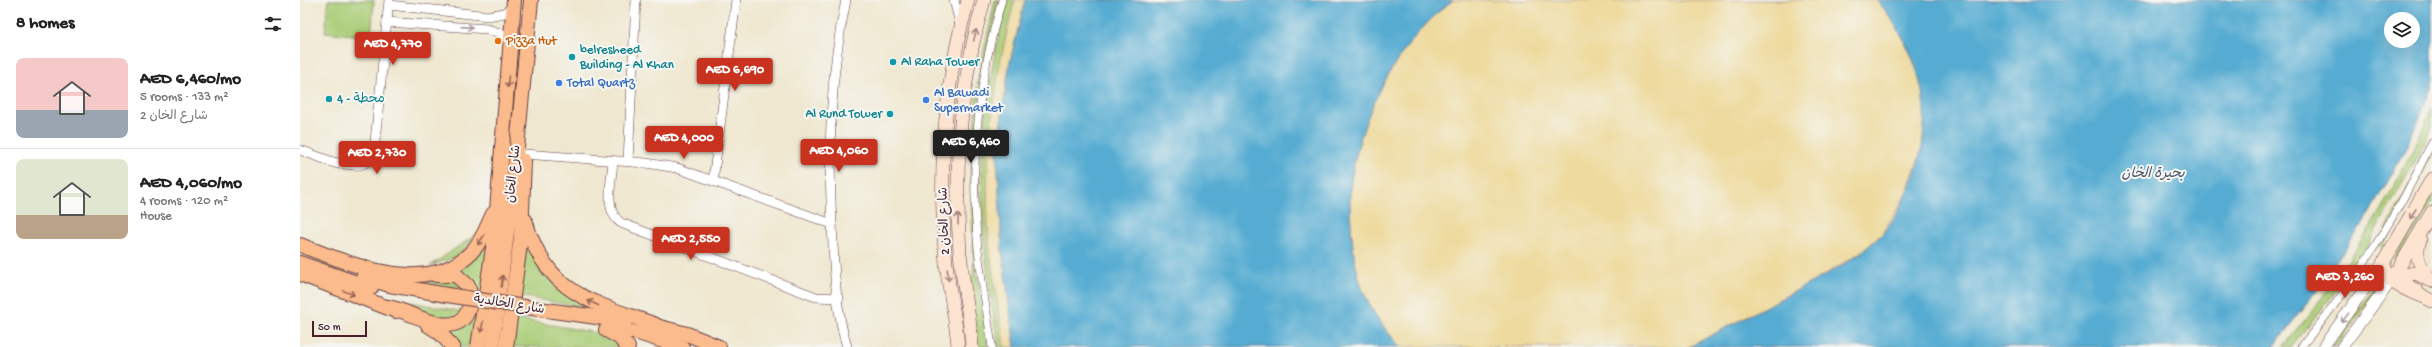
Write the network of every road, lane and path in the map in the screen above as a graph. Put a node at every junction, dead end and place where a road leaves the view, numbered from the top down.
1 (531, 0) edge
2 (636, 0) edge
3 (736, 0) edge
4 (846, 0) edge
5 (954, 0) edge
6 (968, 0) edge
7 (984, 0) edge
8 (1002, 0) edge
9 (389, 3) edge
10 (513, 3) edge
11 (387, 22) junction
12 (961, 28) junction
13 (511, 43) junction
14 (525, 70) junction
15 (2432, 142) edge
16 (300, 150) edge
17 (524, 154) junction
18 (613, 161) junction
19 (628, 161) junction
20 (2432, 179) edge
21 (713, 181) junction
22 (498, 205) junction
23 (522, 205) junction
24 (2430, 216) edge
25 (832, 224) junction
26 (300, 246) edge
27 (300, 253) edge
28 (300, 263) edge
29 (2384, 263) junction
30 (300, 274) edge
31 (408, 275) junction
32 (2391, 281) junction
33 (2432, 281) edge
34 (839, 298) junction
35 (446, 299) junction
36 (2428, 299) edge
37 (388, 307) junction
38 (538, 313) junction
39 (596, 325) junction
40 (656, 325) junction
41 (508, 344) edge
42 (452, 347) edge
43 (478, 347) edge
44 (492, 347) edge
45 (628, 347) edge
46 (682, 347) edge
47 (720, 347) edge
48 (847, 347) edge
49 (958, 347) edge
50 (972, 347) edge
51 (992, 347) edge
52 (2301, 347) edge
53 (2323, 347) edge
54 (2342, 347) edge

1 - 14 main road, شارع الخان
2 - 19 street
3 - 21 street
4 - 25 street
5 - 12 street
6 - 12 main road, شارع الخان 2
50 -> 7 main road, شارع الخان 2
8 - 51 street
9 - 10 street
9 - 11 street
10 - 13 main road, شارع الخان
11 -> 13 street
11 - 16 street
12 -> 49 main road, شارع الخان 2
13 -> 22 main road, شارع الخان
14 - 17 main road
44 -> 14 main road, شارع الخان
15 - 52 street
17 - 18 street
17 - 23 main road
18 - 19 street
18 - 34 street
19 - 21 street
20 -> 29 main road
21 - 25 street
22 -> 31 main road
22 -> 43 main road, شارع الخان
40 -> 23 main road
23 - 41 main road
24 - 32 main road
24 - 33 main road
25 - 34 street
26 - 31 main road
27 - 35 main road, شارع الخالدية
28 - 35 main road, شارع الخالدية
29 - 32 main road
29 -> 53 street
30 -> 37 main road
31 - 37 main road
32 - 36 main road
32 - 54 street
33 - 36 main road
34 - 48 street
35 - 38 main road, شارع الخالدية
37 - 42 main road
38 - 39 main road, شارع الخالدية
38 - 40 main road, شارع الخالدية
39 - 45 main road
39 - 46 main road, شارع الخالدية
40 - 47 main road, شارع الخالدية

